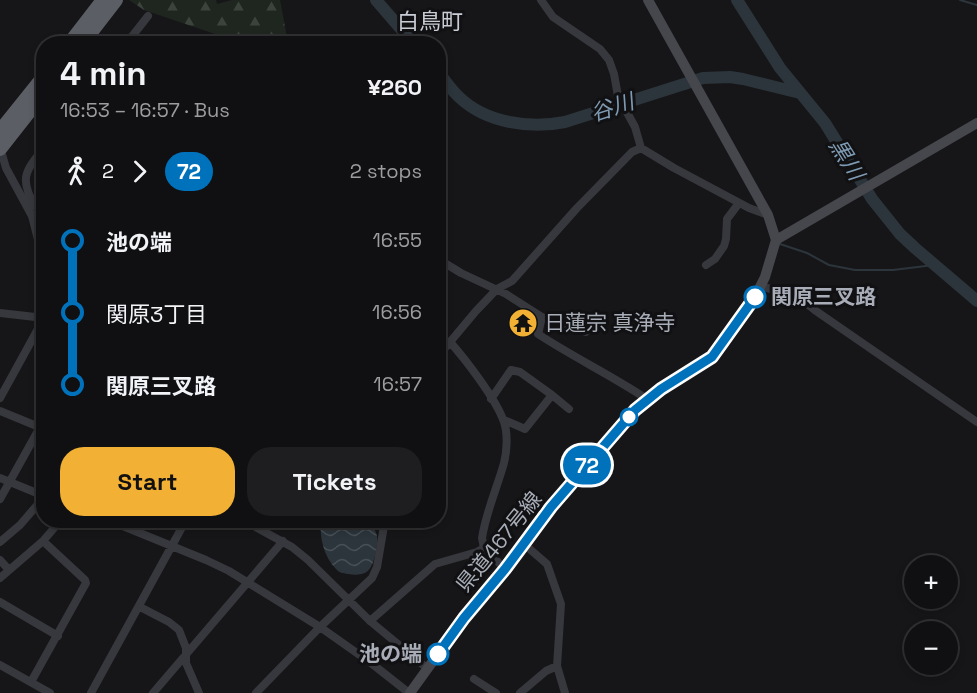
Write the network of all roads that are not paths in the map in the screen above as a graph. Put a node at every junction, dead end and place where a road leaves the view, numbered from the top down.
1 (103, 0) edge
2 (116, 0) edge
3 (541, 0) edge
4 (648, 0) edge
5 (148, 16) dead end
6 (75, 36) edge
7 (88, 36) edge
8 (132, 36) edge
9 (36, 86) edge
10 (36, 103) edge
11 (977, 123) edge
12 (0, 131) edge
13 (0, 148) edge
14 (641, 148) junction
15 (36, 158) edge
16 (739, 203) junction
17 (36, 207) edge
18 (768, 215) junction
19 (776, 240) junction
20 (446, 264) edge
21 (706, 265) dead end
22 (761, 286) junction
23 (497, 289) junction
24 (0, 313) edge
25 (36, 317) edge
26 (542, 317) junction
27 (586, 332) dead end
28 (36, 333) edge
29 (450, 342) junction
30 (446, 348) edge
31 (552, 395) junction
32 (0, 398) edge
33 (491, 399) junction
34 (647, 399) junction
35 (569, 409) dead end
36 (0, 411) edge
37 (504, 420) junction
38 (977, 422) edge
39 (36, 424) edge
40 (36, 436) edge
41 (0, 478) edge
42 (10, 482) junction
43 (36, 495) edge
44 (0, 499) edge
45 (36, 505) edge
46 (54, 528) edge
47 (129, 528) edge
48 (182, 528) edge
49 (267, 528) edge
50 (384, 528) edge
51 (43, 541) junction
52 (283, 541) junction
53 (0, 542) edge
54 (525, 545) junction
55 (172, 546) junction
56 (484, 548) junction
57 (0, 560) edge
58 (505, 569) junction
59 (9, 570) junction
60 (0, 578) edge
61 (249, 583) junction
62 (348, 601) junction
63 (0, 602) edge
64 (140, 607) junction
65 (370, 621) junction
66 (320, 627) junction
67 (58, 636) junction
68 (186, 654) junction
69 (0, 665) edge
70 (557, 666) junction
71 (428, 669) junction
72 (474, 679) dead end
73 (31, 682) junction
74 (50, 693) edge
75 (91, 693) edge
76 (153, 693) edge
77 (199, 693) edge
78 (256, 693) edge
79 (410, 693) edge
80 (496, 693) edge
81 (520, 693) edge
82 (565, 693) edge

1 - 6 highway
2 - 7 highway
3 - 14 street
4 - 18 main road
5 - 8 street
9 - 12 highway
10 - 13 highway
11 - 19 main road
13 - 17 street
14 - 16 street
14 - 23 street
15 - 17 street
16 - 18 street
16 - 21 street
18 - 19 main road
19 - 22 main road, 県道467号線
20 - 23 street
22 - 34 main road, 県道467号線
22 - 38 street
23 - 26 street
23 - 29 street
24 - 25 street
26 - 27 street
26 - 34 street
28 - 32 street
29 - 30 street
29 - 33 street
31 - 33 street
31 - 35 street
31 - 37 street
33 - 37 street
34 - 54 main road, 県道467号線
36 - 39 street
37 - 56 street
40 - 42 street
41 - 42 street
42 - 43 street
42 - 44 street
45 - 53 street
46 - 51 street
47 - 55 street
48 - 55 street
49 - 52 street
50 - 62 street
51 - 59 street
51 - 67 street
52 - 61 street
52 - 62 street
54 - 58 main road, 県道467号線
54 - 70 street
55 - 61 street
55 - 64 street
56 - 58 street
56 - 65 street
57 - 59 street
58 - 71 main road, 県道467号線
59 - 60 street
61 - 66 street
61 - 68 street
62 - 65 street
62 - 66 street
63 - 67 street
64 - 68 street
64 - 75 street
65 - 71 street
66 - 78 street
66 - 79 street
67 - 73 street
68 - 76 street
68 - 77 street
69 - 73 street
70 - 81 street
70 - 82 street
71 - 79 main road, 県道467号線
72 - 80 street
73 - 74 street

